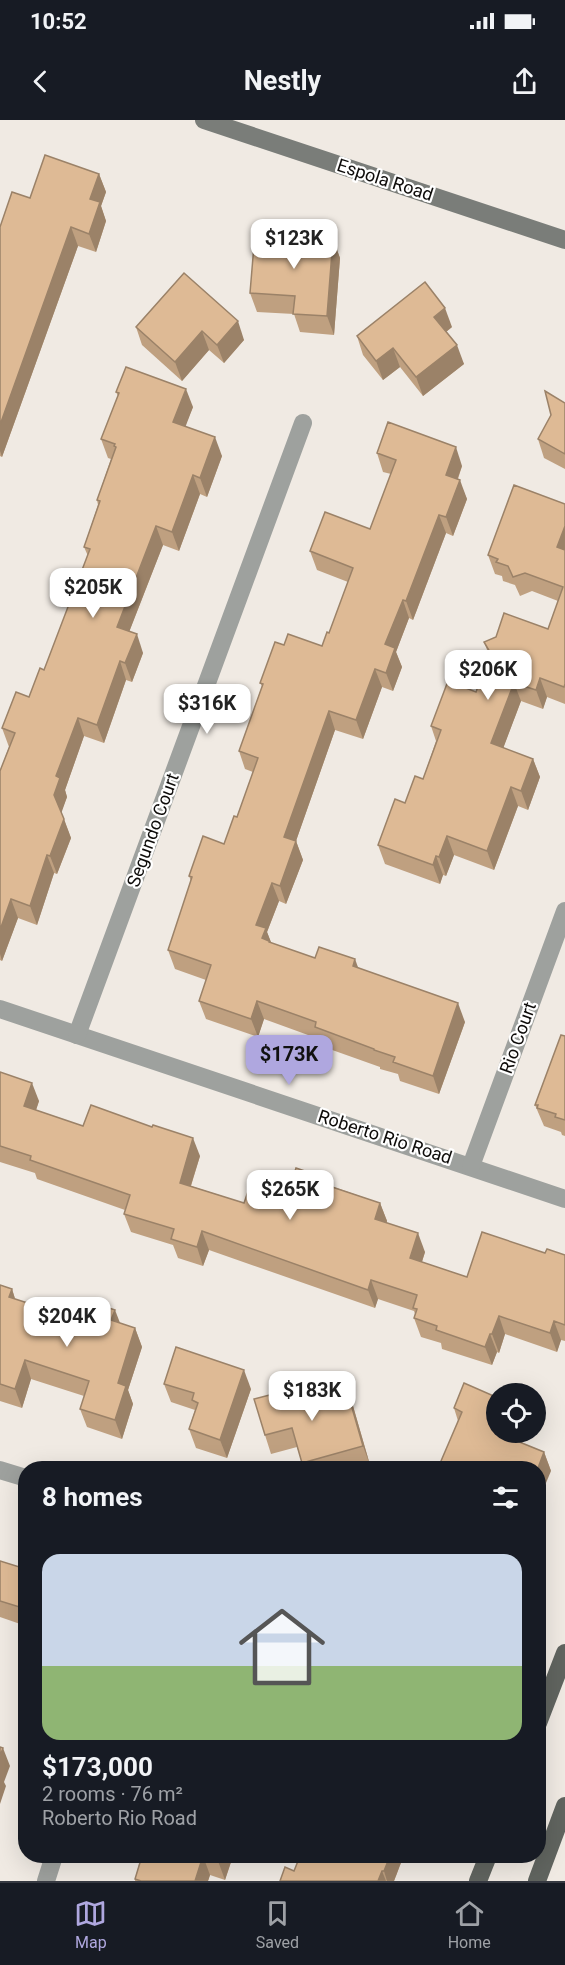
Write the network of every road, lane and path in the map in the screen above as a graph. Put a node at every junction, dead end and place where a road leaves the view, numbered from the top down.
1 (204, 120) edge
2 (565, 240) edge
3 (303, 423) dead end
4 (565, 911) edge
5 (0, 1009) edge
6 (77, 1035) junction
7 (471, 1166) junction
8 (565, 1199) edge
9 (0, 1470) edge
10 (18, 1476) edge
11 (565, 1653) edge
12 (546, 1702) edge
13 (565, 1806) edge
14 (546, 1857) edge
15 (52, 1863) edge
16 (485, 1863) edge
17 (544, 1863) edge
18 (46, 1881) edge
19 (478, 1881) edge
20 (537, 1881) edge

1 - 2 main road, Espola Road
3 - 6 street, Segundo Court
4 - 7 street, Rio Court
5 - 6 street, Roberto Rio Road
6 - 7 street, Roberto Rio Road
7 - 8 street, Roberto Rio Road
9 - 10 street
11 - 12 main road
13 - 14 main road
15 - 18 street
16 - 19 main road
17 - 20 main road

